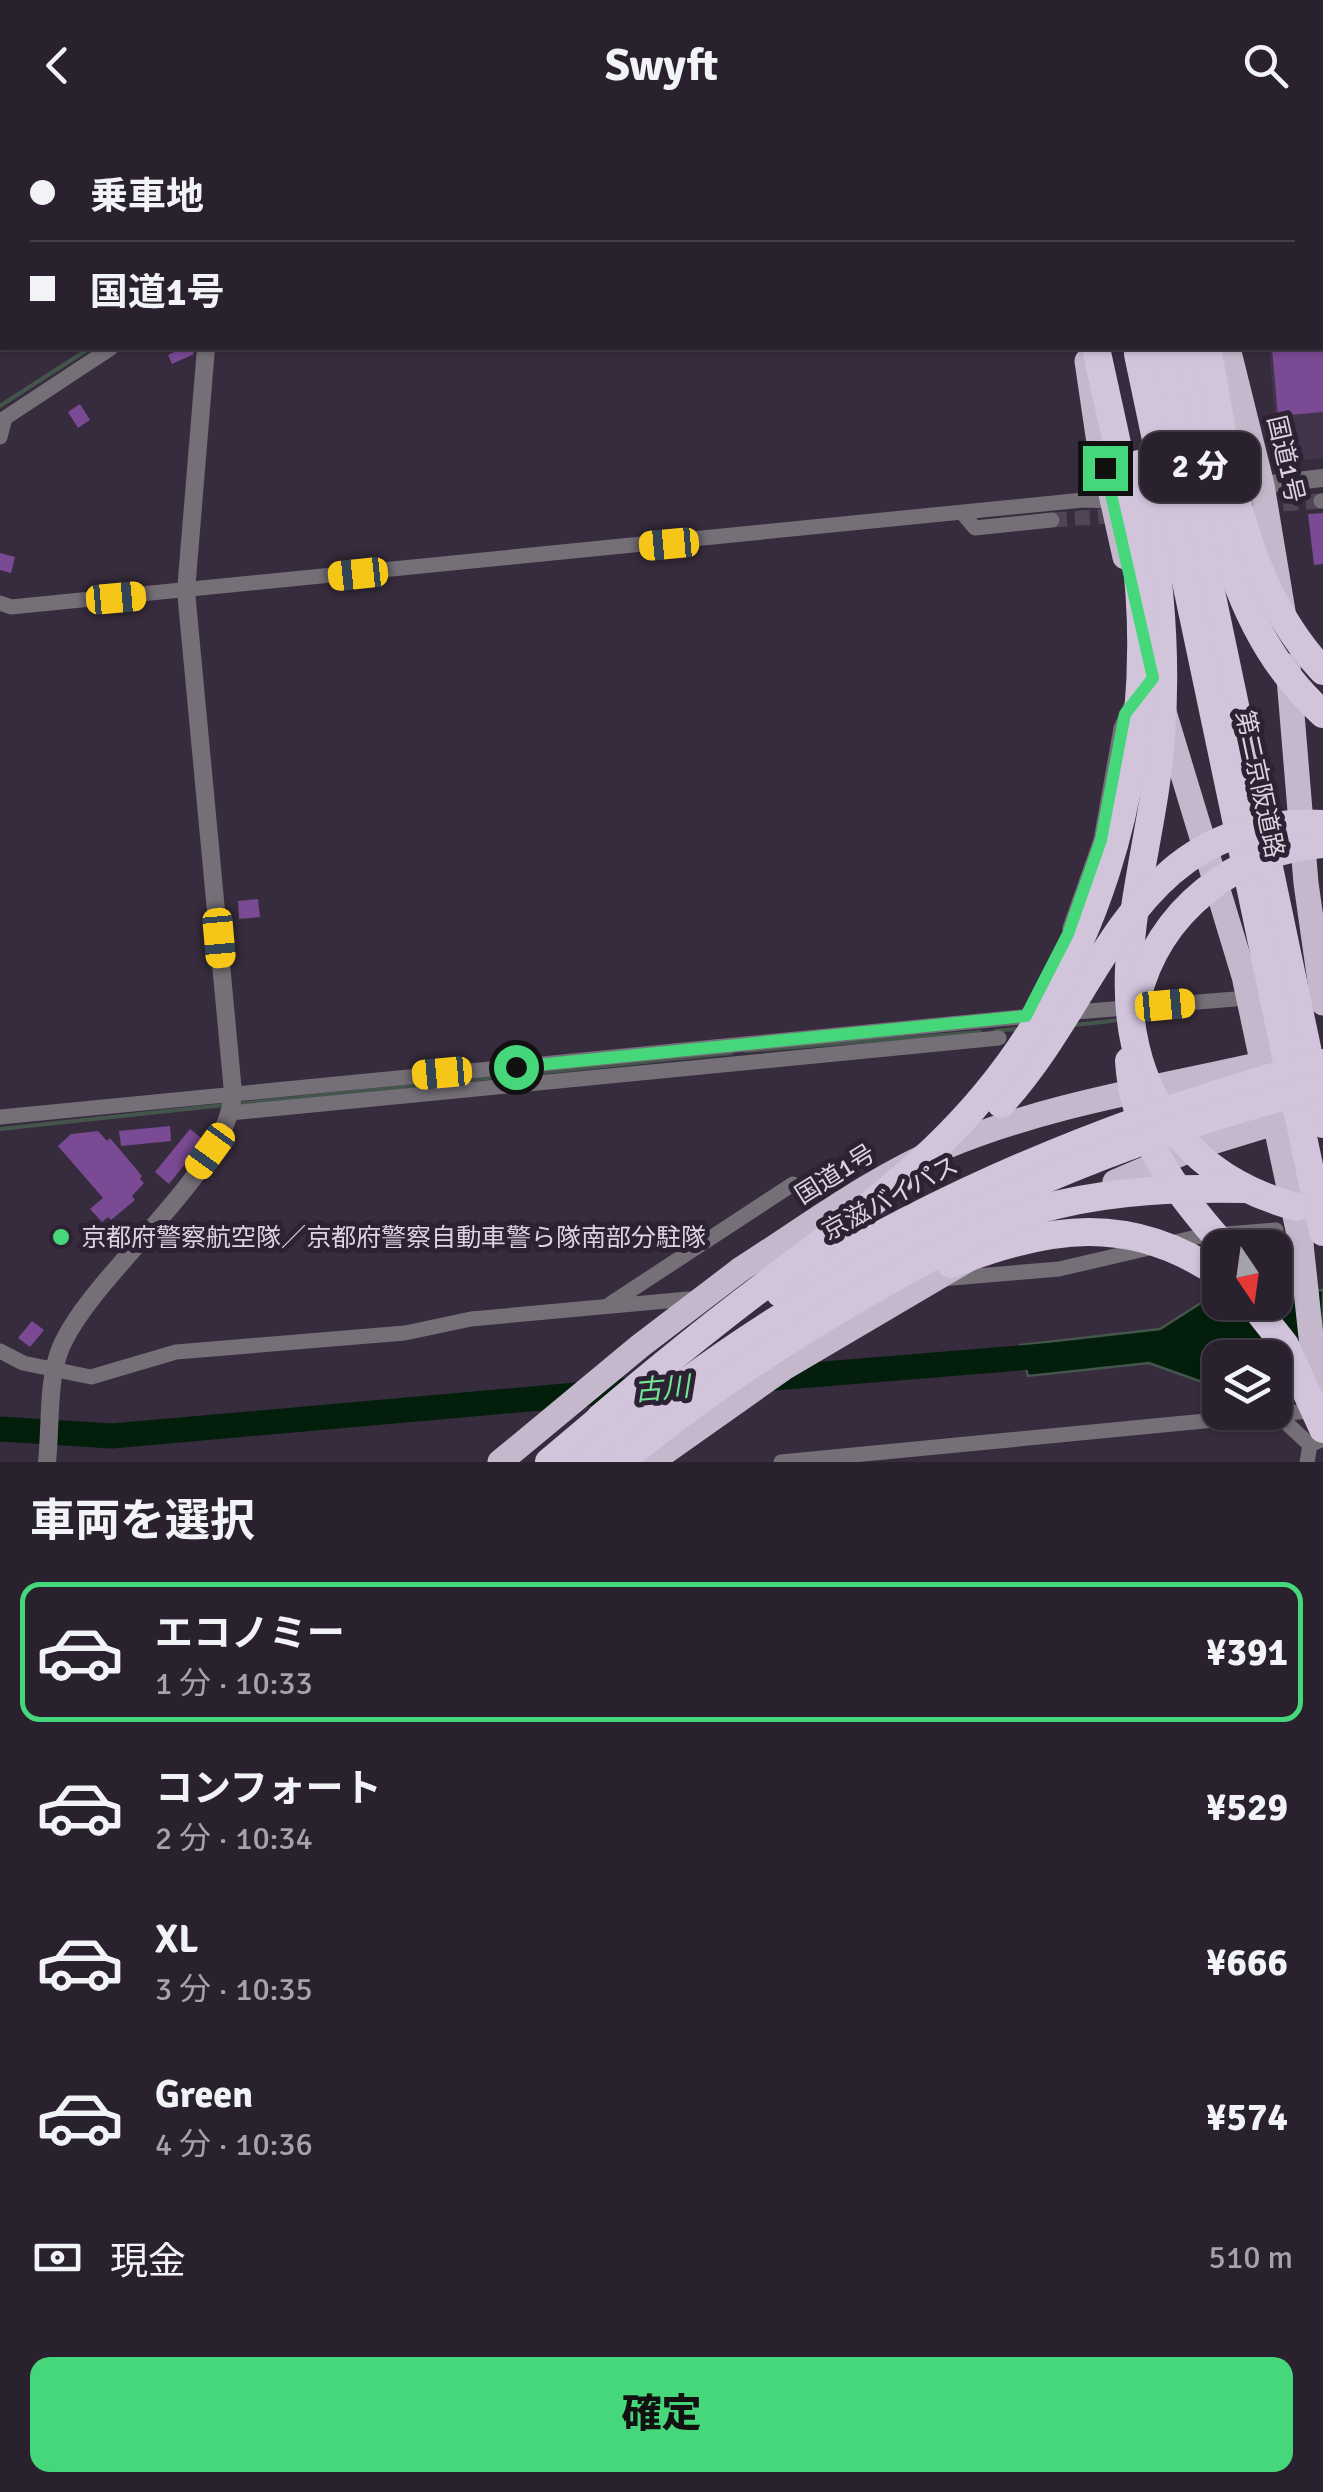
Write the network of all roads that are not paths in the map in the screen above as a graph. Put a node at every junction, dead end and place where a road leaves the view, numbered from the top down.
1 (109, 350) edge
2 (206, 350) edge
3 (1071, 350) edge
4 (1085, 350) edge
5 (1096, 350) edge
6 (1115, 350) edge
7 (1136, 350) edge
8 (1159, 350) edge
9 (1185, 350) edge
10 (1206, 350) edge
11 (1228, 350) edge
12 (3, 417) edge
13 (1098, 436) junction
14 (0, 437) edge
15 (1323, 478) edge
16 (1262, 485) junction
17 (1112, 500) junction
18 (964, 515) junction
19 (1052, 520) tunnel mouth
20 (1276, 554) junction
21 (186, 591) junction
22 (0, 602) edge
23 (1323, 652) edge
24 (1323, 670) edge
25 (1153, 678) junction
26 (1291, 696) junction
27 (1323, 714) edge
28 (1323, 824) edge
29 (1323, 844) edge
30 (1235, 999) dead end
31 (1323, 1003) edge
32 (1026, 1016) junction
33 (958, 1024) junction
34 (999, 1038) dead end
35 (960, 1042) junction
36 (718, 1047) junction
37 (1264, 1064) junction
38 (720, 1066) junction
39 (479, 1070) junction
40 (1315, 1082) edge
41 (480, 1088) junction
42 (232, 1103) junction
43 (0, 1117) edge
44 (1277, 1122) junction
45 (1323, 1174) edge
46 (793, 1184) dead end
47 (1323, 1187) edge
48 (868, 1209) junction
49 (1323, 1211) edge
50 (1211, 1230) edge
51 (1202, 1236) edge
52 (1312, 1238) edge
53 (1202, 1263) edge
54 (606, 1306) junction
55 (1265, 1320) edge
56 (1287, 1320) edge
57 (813, 1326) junction
58 (0, 1350) edge
59 (0, 1360) edge
60 (23, 1363) junction
61 (55, 1372) junction
62 (1323, 1375) edge
63 (1323, 1409) edge
64 (1292, 1414) edge
65 (600, 1418) junction
66 (1202, 1423) edge
67 (1292, 1423) edge
68 (1320, 1439) edge
69 (47, 1462) edge
70 (500, 1462) edge
71 (550, 1462) edge
72 (585, 1462) edge
73 (620, 1462) edge
74 (651, 1462) edge
75 (781, 1462) edge
76 (1307, 1462) edge

1 - 12 street
2 - 21 street
3 - 13 highway
4 - 13 highway
5 - 48 highway, bridge
6 - 49 highway, bridge
7 - 52 highway, 第二京阪道路, bridge
8 - 40 highway, 第二京阪道路, bridge
9 - 27 highway, bridge
10 - 24 highway, bridge
11 - 16 highway, 国道1号
12 - 14 street
13 - 17 highway
15 - 16 street
16 - 17 street
16 - 20 highway, 国道1号
17 - 18 street
17 - 25 highway
18 - 19 street
18 - 21 street
20 - 23 street
20 - 26 highway, 国道1号
21 - 22 street
21 - 42 street
25 - 32 street
25 - 37 highway
26 - 31 highway, 国道1号
26 - 40 highway
28 - 48 highway, bridge
29 - 50 highway, bridge
30 - 32 street
32 - 33 street
33 - 35 street
33 - 36 street
34 - 35 street
35 - 38 street
36 - 38 street
36 - 39 street
37 - 40 highway, 国道1号
37 - 44 highway
37 - 70 highway, 国道1号, bridge
38 - 41 street
39 - 41 street
39 - 42 street
40 - 44 highway
40 - 44 highway
40 - 45 highway
40 - 65 highway, 京滋バイパス, bridge
40 - 72 highway, 京滋バイパス, bridge
41 - 42 street
42 - 43 street
42 - 61 street
44 - 52 highway
44 - 74 highway, bridge
46 - 54 street
47 - 57 highway, bridge
48 - 65 highway, bridge
51 - 54 street
52 - 68 highway, bridge
53 - 57 highway, bridge
54 - 61 street
55 - 68 highway, bridge
56 - 62 highway, bridge
57 - 73 highway, bridge
58 - 60 street
59 - 60 street
60 - 61 street
61 - 69 street
63 - 64 street
65 - 71 highway, 京滋バイパス, bridge
66 - 75 street
67 - 68 street
68 - 76 street

